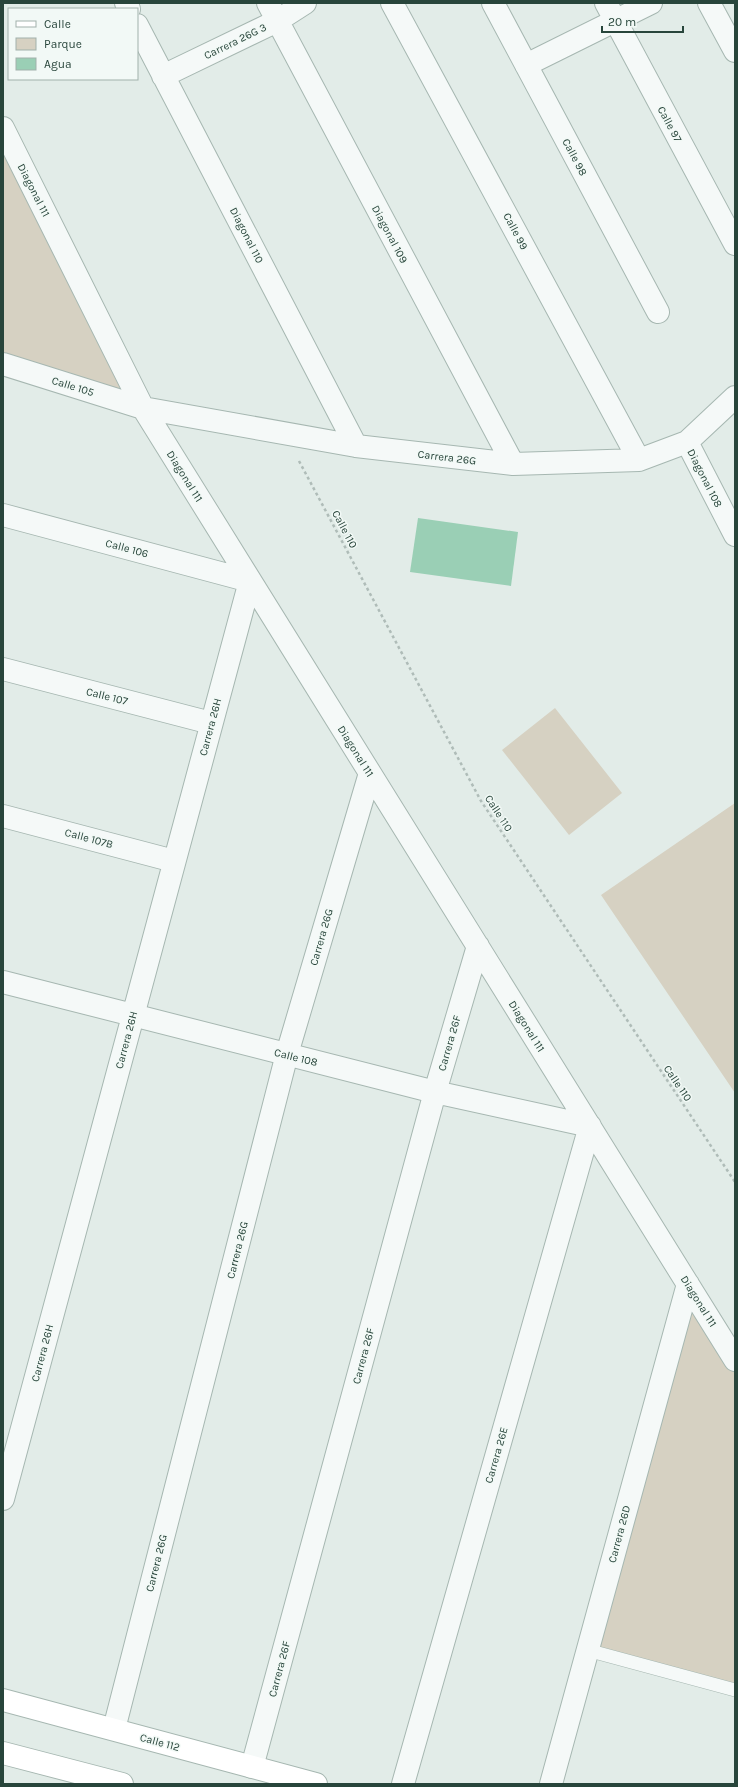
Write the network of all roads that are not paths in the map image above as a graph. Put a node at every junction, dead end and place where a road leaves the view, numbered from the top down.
1 (306, 3) edge
2 (392, 3) edge
3 (493, 3) edge
4 (652, 3) edge
5 (709, 3) edge
6 (272, 12) edge
7 (611, 12) edge
8 (138, 27) edge
9 (735, 51) edge
10 (526, 65) junction
11 (163, 76) junction
12 (3, 128) edge
13 (735, 244) edge
14 (658, 312) dead end
15 (3, 364) edge
16 (735, 397) edge
17 (143, 408) junction
18 (687, 442) junction
19 (356, 446) junction
20 (639, 460) junction
21 (513, 464) junction
22 (3, 516) edge
23 (735, 535) edge
24 (250, 581) junction
25 (3, 669) edge
26 (211, 723) junction
27 (370, 773) junction
28 (3, 816) edge
29 (174, 861) junction
30 (478, 946) junction
31 (3, 982) edge
32 (133, 1015) junction
33 (287, 1054) junction
34 (435, 1092) junction
35 (590, 1126) junction
36 (688, 1284) junction
37 (735, 1360) edge
38 (3, 1499) edge
39 (587, 1650) junction
40 (735, 1690) edge
41 (3, 1700) edge
42 (114, 1729) junction
43 (3, 1753) edge
44 (252, 1767) junction
45 (97, 1781) edge
46 (122, 1784) edge
47 (316, 1784) edge
48 (403, 1784) edge
49 (551, 1784) edge

1 - 6 street, Carrera 26G 3
2 - 20 street, Calle 99
3 - 10 street, Calle 98
4 - 7 street
5 - 9 street
6 - 11 street, Carrera 26G 3
6 - 21 street, Diagonal 109
7 - 10 street
7 - 13 street, Calle 97
8 - 11 street, Diagonal 110
10 - 14 street, Calle 98
11 - 19 street, Diagonal 110
12 - 17 street, Diagonal 111
15 - 17 street, Calle 105
16 - 18 street, Carrera 26G
17 - 19 street, Carrera 26G
17 - 24 street, Diagonal 111
18 - 20 street, Carrera 26G
18 - 23 street, Diagonal 108
19 - 21 street, Carrera 26G
20 - 21 street, Carrera 26G
22 - 24 street, Calle 106
24 - 26 street, Carrera 26H
24 - 27 street, Diagonal 111
25 - 26 street, Calle 107
26 - 29 street, Carrera 26H
27 - 30 street, Diagonal 111
27 - 33 street, Carrera 26G
28 - 29 street, Calle 107B
29 - 32 street, Carrera 26H
30 - 34 street, Carrera 26F
30 - 35 street, Diagonal 111
31 - 32 street, Calle 108
32 - 33 street, Calle 108
32 - 38 street, Carrera 26H
33 - 34 street, Calle 108
33 - 42 street, Carrera 26G
34 - 35 street, Calle 108
34 - 44 street, Carrera 26F
35 - 36 street, Diagonal 111
35 - 48 street, Carrera 26E
36 - 37 street, Diagonal 111
36 - 39 street, Carrera 26D
39 - 40 lane
39 - 49 street, Carrera 26D
41 - 42 street, Calle 112
42 - 44 street, Calle 112
43 - 45 street
44 - 47 street, Calle 112
45 - 46 street

